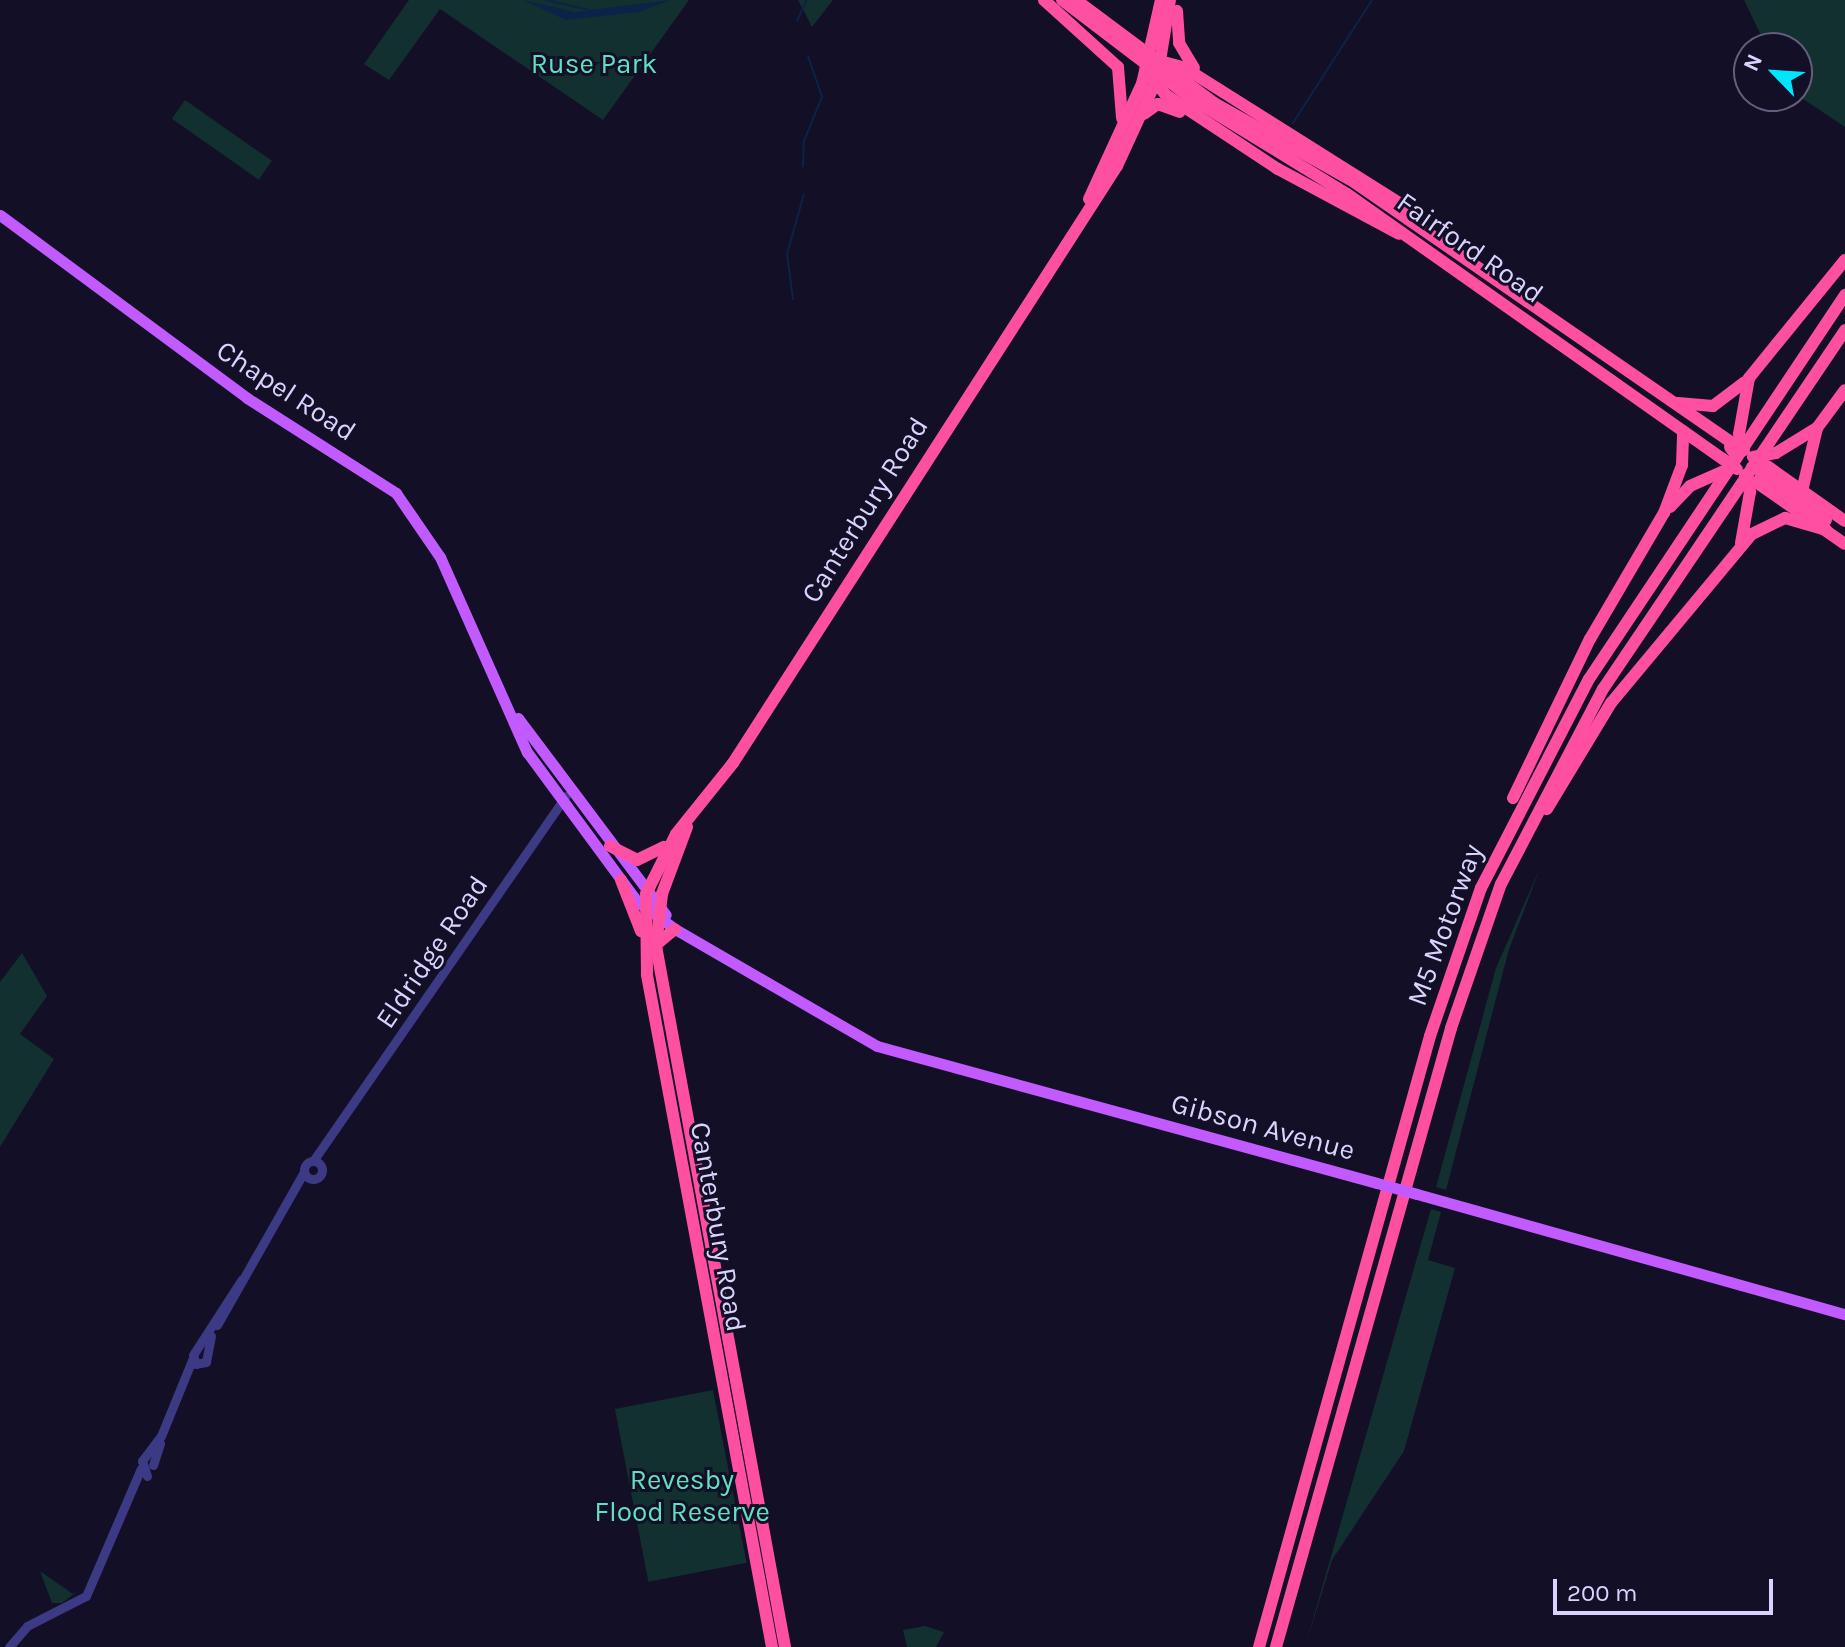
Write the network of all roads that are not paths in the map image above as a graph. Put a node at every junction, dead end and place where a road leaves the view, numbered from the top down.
1 (1044, 0) edge
2 (1062, 0) edge
3 (1076, 0) edge
4 (1161, 0) edge
5 (1170, 0) edge
6 (1177, 0) edge
7 (1153, 63) junction
8 (1210, 83) junction
9 (1156, 84) junction
10 (1144, 114) junction
11 (1201, 120) junction
12 (1121, 130) junction
13 (1350, 188) junction
14 (0, 215) edge
15 (1082, 217) junction
16 (1417, 224) junction
17 (1433, 250) junction
18 (1845, 260) edge
19 (1845, 295) edge
20 (1845, 330) edge
21 (1749, 378) junction
22 (1845, 390) edge
23 (1674, 402) junction
24 (1817, 428) junction
25 (1683, 431) junction
26 (1745, 462) junction
27 (1802, 491) junction
28 (1664, 513) junction
29 (1845, 521) edge
30 (1826, 530) junction
31 (1845, 534) edge
32 (1845, 544) edge
33 (1736, 552) junction
34 (566, 796) junction
35 (687, 827) junction
36 (670, 844) junction
37 (610, 846) junction
38 (621, 880) junction
39 (1481, 888) junction
40 (645, 900) junction
41 (657, 913) junction
42 (675, 929) junction
43 (642, 934) junction
44 (691, 935) junction
45 (1482, 936) junction
46 (656, 946) junction
47 (317, 1163) junction
48 (304, 1172) junction
49 (312, 1180) junction
50 (293, 1195) junction
51 (1845, 1314) edge
52 (9, 1647) edge
53 (772, 1647) edge
54 (785, 1647) edge
55 (1258, 1647) edge
56 (1276, 1647) edge

1 - 12 highway
2 - 13 highway, Fairford Road, bridge
3 - 13 highway, Fairford Road, bridge
4 - 7 highway, Canterbury Road
5 - 7 highway, Canterbury Road
6 - 8 highway
7 - 8 highway
7 - 9 highway, Canterbury Road
7 - 12 highway, Canterbury Road
8 - 16 highway
9 - 10 highway, Canterbury Road
9 - 11 highway
10 - 11 highway
10 - 15 highway, Canterbury Road
11 - 17 highway
12 - 15 highway, Canterbury Road
13 - 16 highway, Fairford Road
13 - 17 highway, Fairford Road
14 - 34 main road, Chapel Road
15 - 35 highway, Canterbury Road
16 - 23 highway, Fairford Road
17 - 25 highway, Fairford Road
18 - 21 highway
19 - 39 highway, M5 Motorway
20 - 45 highway, M5 Motorway
21 - 23 highway
21 - 26 highway
22 - 24 highway
23 - 26 highway, Fairford Road
24 - 26 highway, bridge
24 - 27 highway
25 - 26 highway, Fairford Road
25 - 28 highway
26 - 27 highway
26 - 28 highway
26 - 30 highway
26 - 31 highway
26 - 33 highway
27 - 29 highway
28 - 39 highway
30 - 32 highway
30 - 33 highway
33 - 45 highway
34 - 37 main road, Chapel Road
34 - 38 main road, Chapel Road
34 - 47 street, Eldridge Road
35 - 36 highway, Canterbury Road
35 - 41 highway, Canterbury Road
36 - 37 highway
36 - 40 highway, Canterbury Road
37 - 40 main road, Chapel Road
38 - 40 main road, Chapel Road
38 - 43 highway
39 - 55 highway, M5 Motorway
40 - 41 main road, Gibson Avenue
40 - 43 highway, Canterbury Road
41 - 42 main road, Gibson Avenue
41 - 44 main road, Gibson Avenue
41 - 46 highway, Canterbury Road
42 - 44 main road, Gibson Avenue
42 - 46 highway
43 - 53 highway, Canterbury Road
44 - 51 main road, Gibson Avenue, bridge
45 - 56 highway, M5 Motorway
46 - 54 highway, Canterbury Road
47 - 48 street
47 - 49 street
48 - 49 street
48 - 50 street
49 - 50 street
50 - 52 street

